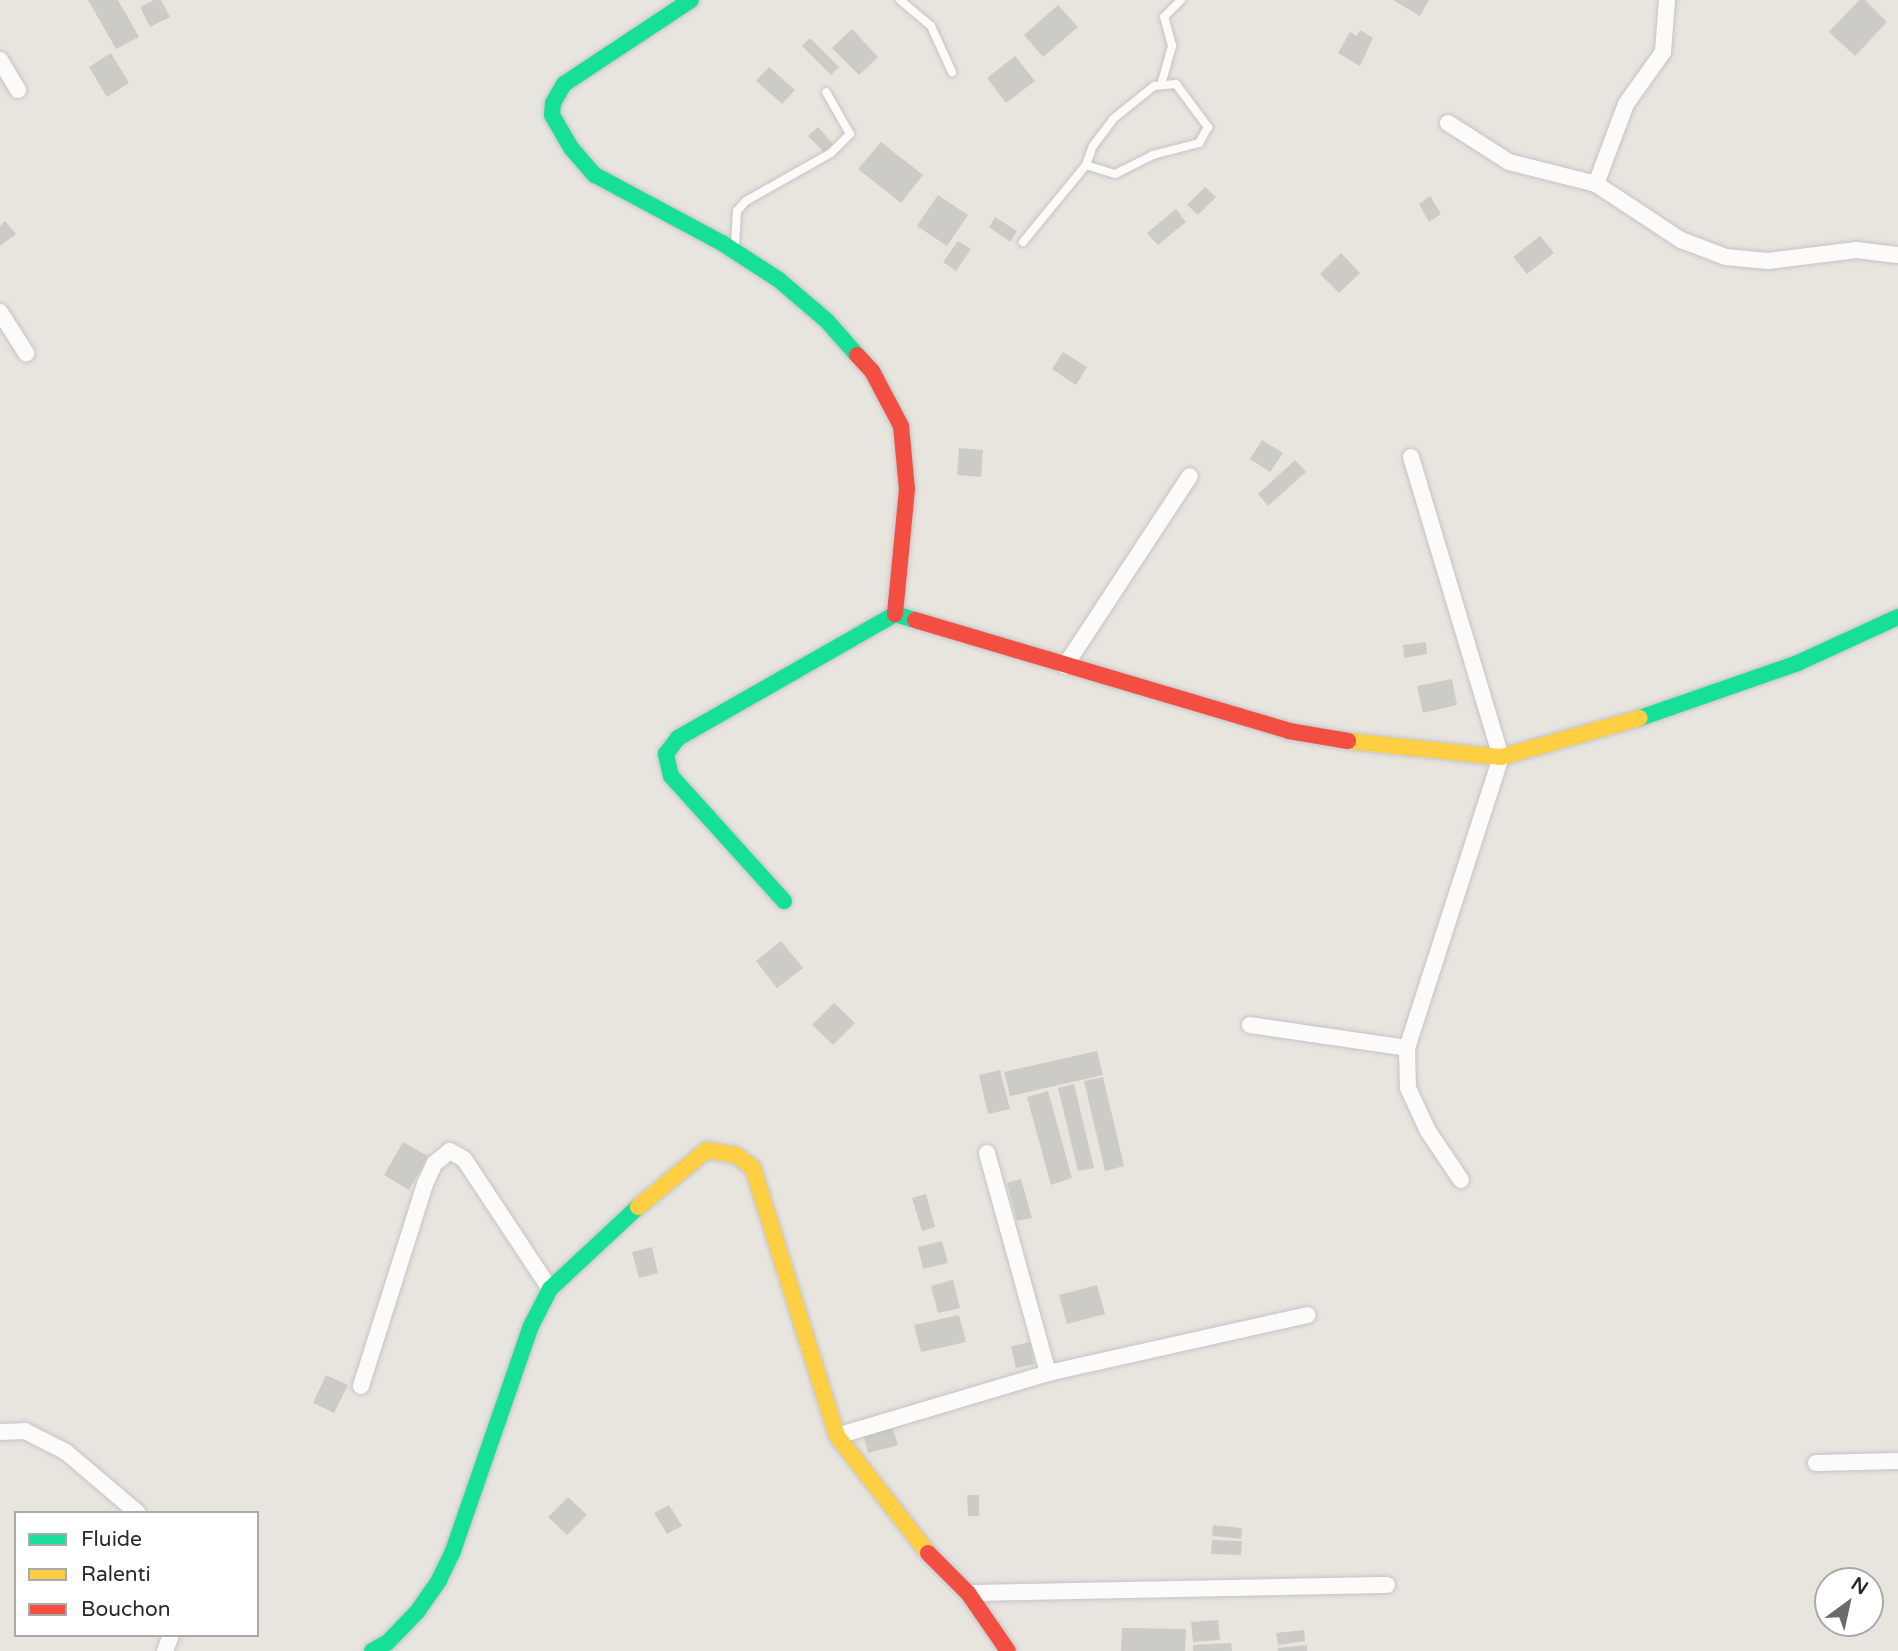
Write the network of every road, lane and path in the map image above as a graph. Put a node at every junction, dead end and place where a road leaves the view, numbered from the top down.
1 (691, 0) edge
2 (900, 0) edge
3 (1181, 0) edge
4 (1667, 0) edge
5 (0, 60) edge
6 (952, 72) dead end
7 (1161, 85) junction
8 (18, 90) dead end
9 (826, 92) dead end
10 (1448, 122) dead end
11 (1086, 164) junction
12 (1596, 184) junction
13 (1023, 242) dead end
14 (734, 250) junction
15 (1898, 255) edge
16 (0, 312) edge
17 (26, 353) dead end
18 (1411, 457) dead end
19 (1190, 476) dead end
20 (895, 614) junction
21 (1898, 617) edge
22 (1065, 666) junction
23 (1501, 757) junction
24 (784, 901) dead end
25 (1250, 1025) dead end
26 (1407, 1048) junction
27 (987, 1153) dead end
28 (1461, 1180) dead end
29 (550, 1289) junction
30 (1308, 1315) dead end
31 (1048, 1373) junction
32 (361, 1386) dead end
33 (0, 1432) edge
34 (837, 1436) junction
35 (1898, 1461) edge
36 (1816, 1463) dead end
37 (136, 1511) edge
38 (1387, 1585) dead end
39 (968, 1593) junction
40 (372, 1651) edge
41 (1009, 1651) edge

1 - 14 street
2 - 6 lane
3 - 7 lane
4 - 12 street
5 - 8 street
7 - 11 lane
7 - 11 lane
9 - 14 lane
10 - 12 street
11 - 13 lane
12 - 15 street
14 - 20 street
16 - 17 street
18 - 23 street
19 - 22 street
20 - 22 street
20 - 24 street
21 - 23 street
22 - 23 street
23 - 26 street
25 - 26 street
26 - 28 street
27 - 31 street
29 - 32 street
29 - 34 street
29 - 40 street
30 - 31 street
31 - 34 street
33 - 37 street
34 - 39 street
35 - 36 street
38 - 39 street
39 - 41 street

